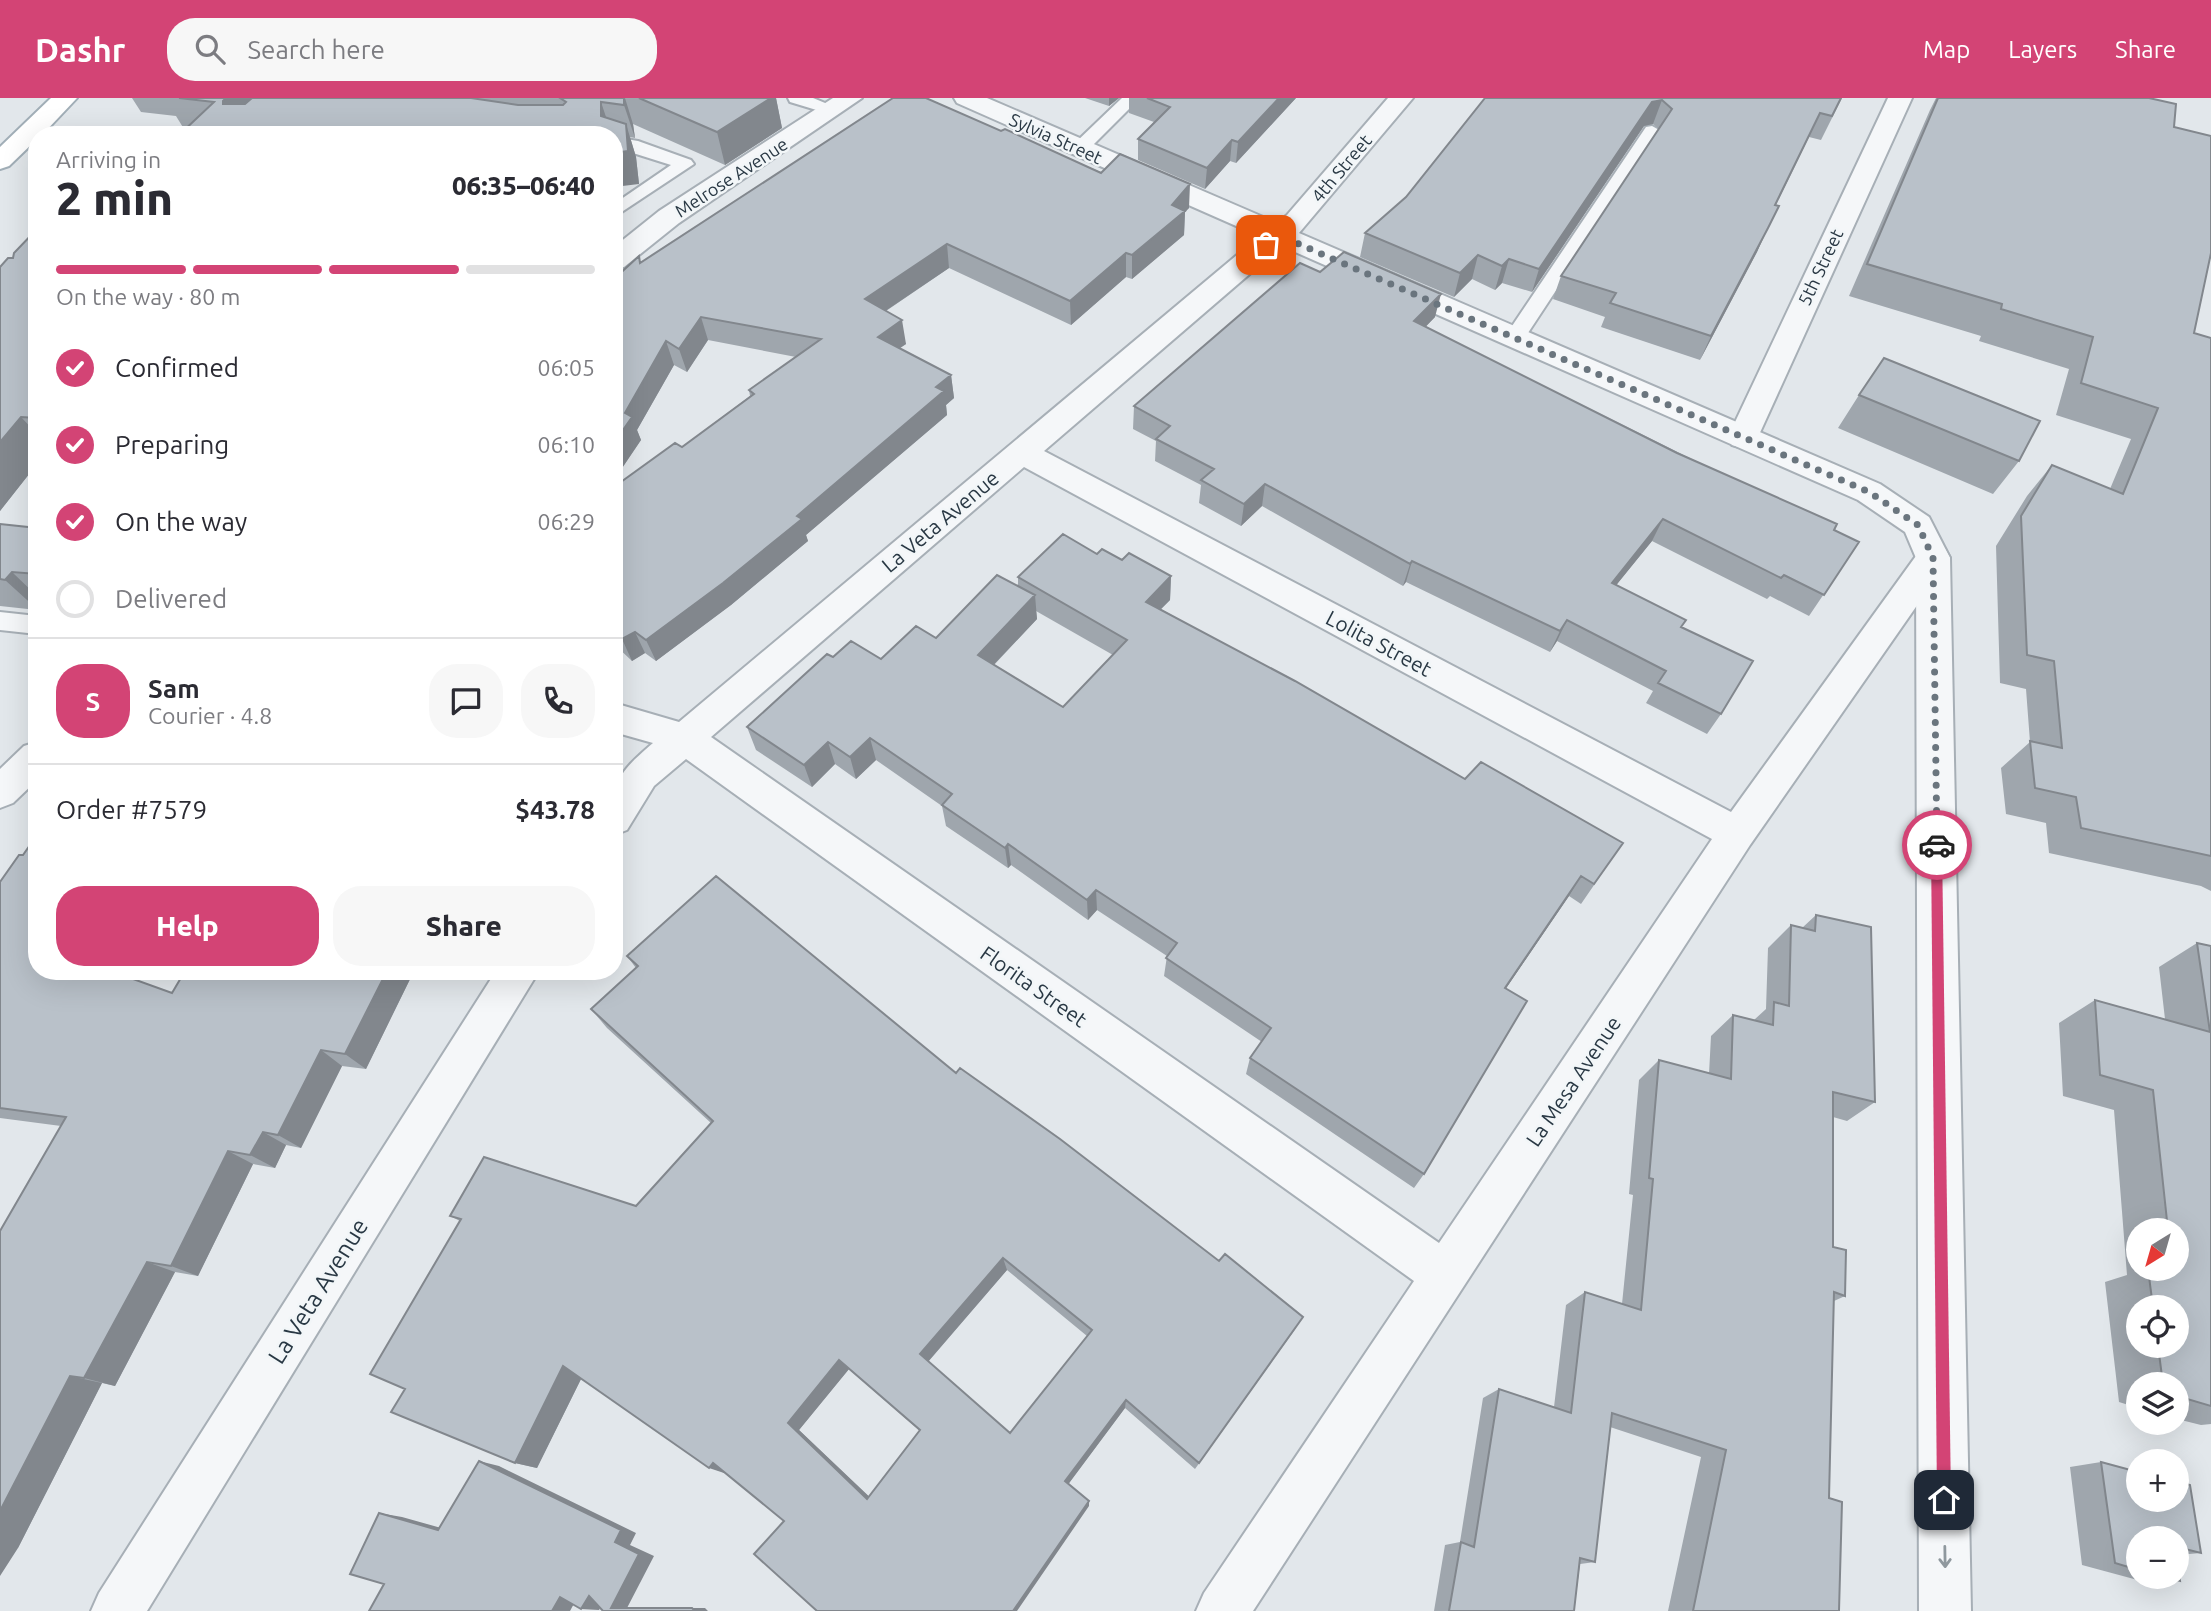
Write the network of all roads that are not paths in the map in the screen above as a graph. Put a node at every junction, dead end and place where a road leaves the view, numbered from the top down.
1 (65, 98) edge
2 (796, 98) edge
3 (966, 98) edge
4 (1132, 98) edge
5 (1401, 98) edge
6 (1900, 98) edge
7 (841, 104) edge
8 (36, 126) edge
9 (1652, 131) edge
10 (28, 134) edge
11 (623, 144) edge
12 (1079, 149) junction
13 (0, 161) edge
14 (623, 206) edge
15 (1278, 235) junction
16 (623, 254) edge
17 (1515, 337) junction
18 (1743, 437) junction
19 (1021, 452) junction
20 (1933, 558) junction
21 (0, 621) edge
22 (28, 624) edge
23 (623, 720) edge
24 (684, 738) junction
25 (28, 766) edge
26 (0, 792) edge
27 (623, 804) edge
28 (1738, 834) junction
29 (513, 980) edge
30 (1445, 1275) junction
31 (117, 1611) edge
32 (1222, 1611) edge
33 (1945, 1611) edge

1 - 8 main road
2 - 7 lane
3 - 12 street, Sylvia Street
4 - 12 lane
5 - 15 street, 4th Street
6 - 18 street, 5th Street
7 - 16 street, Melrose Avenue
9 - 17 lane
10 - 13 main road
11 - 14 lane
12 - 15 street, Sylvia Street
15 - 17 street, Sylvia Street
15 - 19 street, La Veta Avenue
17 - 18 street, Sylvia Street
18 - 20 street, Sylvia Street
19 - 24 street, La Veta Avenue
19 - 28 street, Lolita Street
20 - 28 street, La Mesa Avenue
20 -> 33 street
21 - 22 lane
23 - 24 street, Florita Street
24 - 27 street, La Veta Avenue
24 - 30 street, Florita Street
25 - 26 street
28 - 30 street, La Mesa Avenue
29 - 31 street, La Veta Avenue
30 - 32 street, La Mesa Avenue

